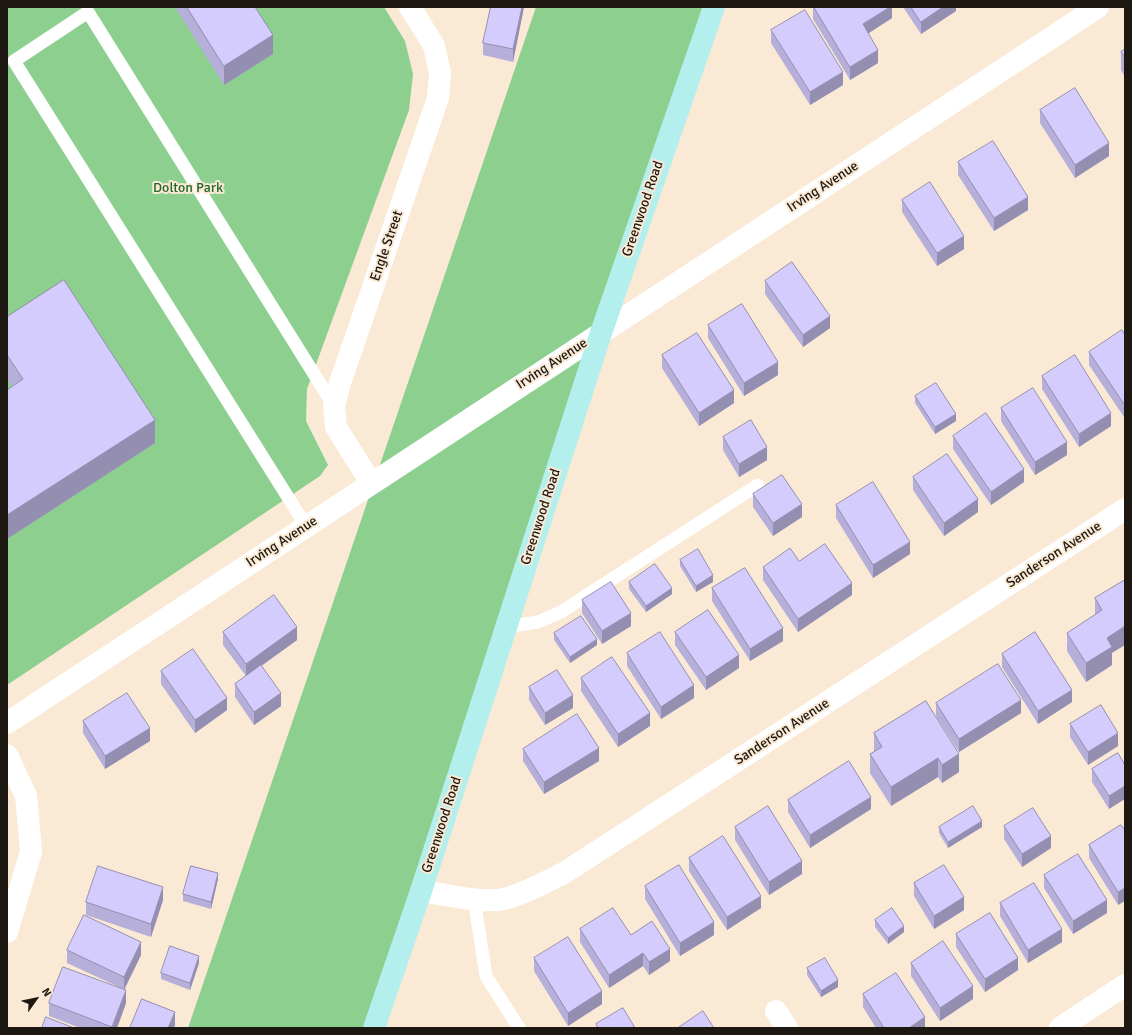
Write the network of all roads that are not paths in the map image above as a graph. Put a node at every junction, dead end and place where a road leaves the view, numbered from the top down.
1 (410, 7) edge
2 (714, 7) edge
3 (1098, 7) edge
4 (86, 10) edge
5 (600, 333) junction
6 (334, 406) junction
7 (371, 483) junction
8 (758, 485) dead end
9 (1125, 509) edge
10 (306, 526) junction
11 (506, 626) junction
12 (7, 723) edge
13 (7, 755) edge
14 (421, 891) junction
15 (474, 899) junction
16 (7, 932) edge
17 (1125, 985) edge
18 (374, 1028) edge
19 (519, 1028) edge
20 (1060, 1028) edge

1 - 6 street, Engle Street
2 - 5 street, Greenwood Road
3 - 5 street, Irving Avenue
4 - 6 lane
4 - 10 lane
5 - 7 street, Irving Avenue
5 - 11 street, Greenwood Road
6 - 7 street, Engle Street
7 - 10 street, Irving Avenue
8 - 11 lane
9 - 15 street, Sanderson Avenue
10 - 12 street, Irving Avenue
11 - 14 street, Greenwood Road
13 - 16 street
14 - 15 street, Sanderson Avenue
14 - 18 street, Greenwood Road
15 - 19 lane
17 - 20 street

